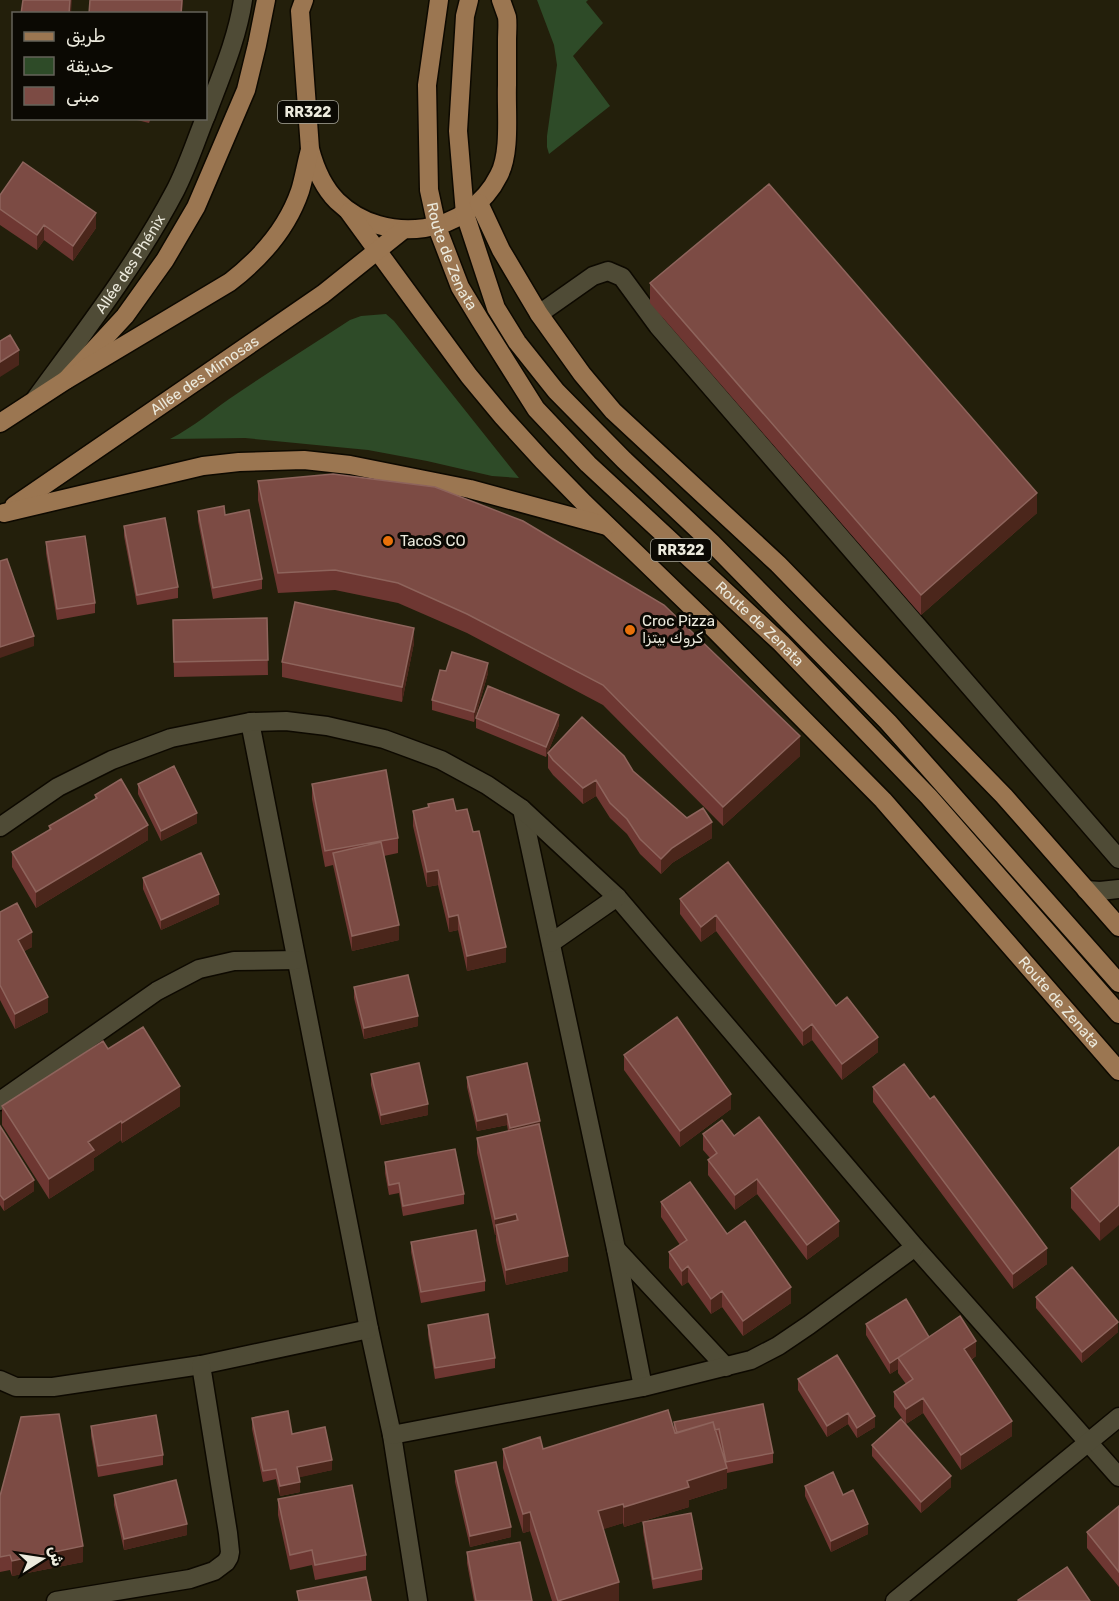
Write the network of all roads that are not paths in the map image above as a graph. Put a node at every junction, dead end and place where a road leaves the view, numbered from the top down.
1 (243, 0) edge
2 (266, 0) edge
3 (304, 0) edge
4 (439, 0) edge
5 (469, 0) edge
6 (501, 0) edge
7 (207, 112) edge
8 (204, 120) edge
9 (310, 149) junction
10 (472, 208) junction
11 (349, 212) junction
12 (437, 227) junction
13 (403, 230) junction
14 (377, 250) junction
15 (539, 314) junction
16 (66, 380) junction
17 (35, 400) junction
18 (0, 423) edge
19 (2, 514) edge
20 (609, 527) junction
21 (250, 722) junction
22 (522, 809) junction
23 (0, 827) edge
24 (1119, 860) edge
25 (1119, 889) edge
26 (1086, 890) junction
27 (617, 897) junction
28 (1119, 927) edge
29 (551, 944) junction
30 (296, 960) junction
31 (1119, 983) edge
32 (1119, 1014) edge
33 (1119, 1071) edge
34 (0, 1101) edge
35 (915, 1247) junction
36 (616, 1249) junction
37 (369, 1329) junction
38 (201, 1365) junction
39 (726, 1368) junction
40 (0, 1380) edge
41 (643, 1387) junction
42 (1119, 1417) edge
43 (392, 1435) junction
44 (1088, 1443) junction
45 (1119, 1477) edge
46 (56, 1601) edge
47 (418, 1601) edge
48 (895, 1601) edge

1 - 7 street, Allée des Phénix
2 - 16 main road
3 - 9 main road, RR322
4 - 12 main road, Route de Zenata / RR322
5 - 10 main road, Route de Zenata / RR322
6 - 10 main road, RR322
8 - 17 street, Allée des Phénix
9 - 11 main road, RR322
9 - 16 main road
10 - 12 main road, RR322
10 - 15 main road, Route de Zenata / RR322
10 - 31 main road, Route de Zenata / RR322
11 - 13 main road, RR322
11 - 14 main road, Route de Zenata / RR322
12 - 13 main road, RR322
12 - 32 main road, Route de Zenata / RR322
13 - 14 main road, Allée des Mimosas
14 - 19 main road, Allée des Mimosas
14 - 20 main road, Route de Zenata / RR322
15 - 24 street
15 - 26 main road, Route de Zenata / RR322
16 - 17 main road
17 - 18 main road
19 - 20 main road
20 - 33 main road, Route de Zenata / RR322
21 - 22 street
21 - 23 street
21 - 30 street
22 - 27 street
22 - 29 street
25 - 26 street
26 - 28 main road, Route de Zenata / RR322
27 - 29 street
27 - 35 street
29 - 36 street
30 - 34 street
30 - 37 street
35 - 39 street
35 - 44 street
36 - 39 street
36 - 41 street
37 - 38 street
37 - 43 street
38 - 40 street
38 - 46 street
39 - 41 street
41 - 43 street
42 - 44 street
43 - 47 street
44 - 45 street
44 - 48 street

